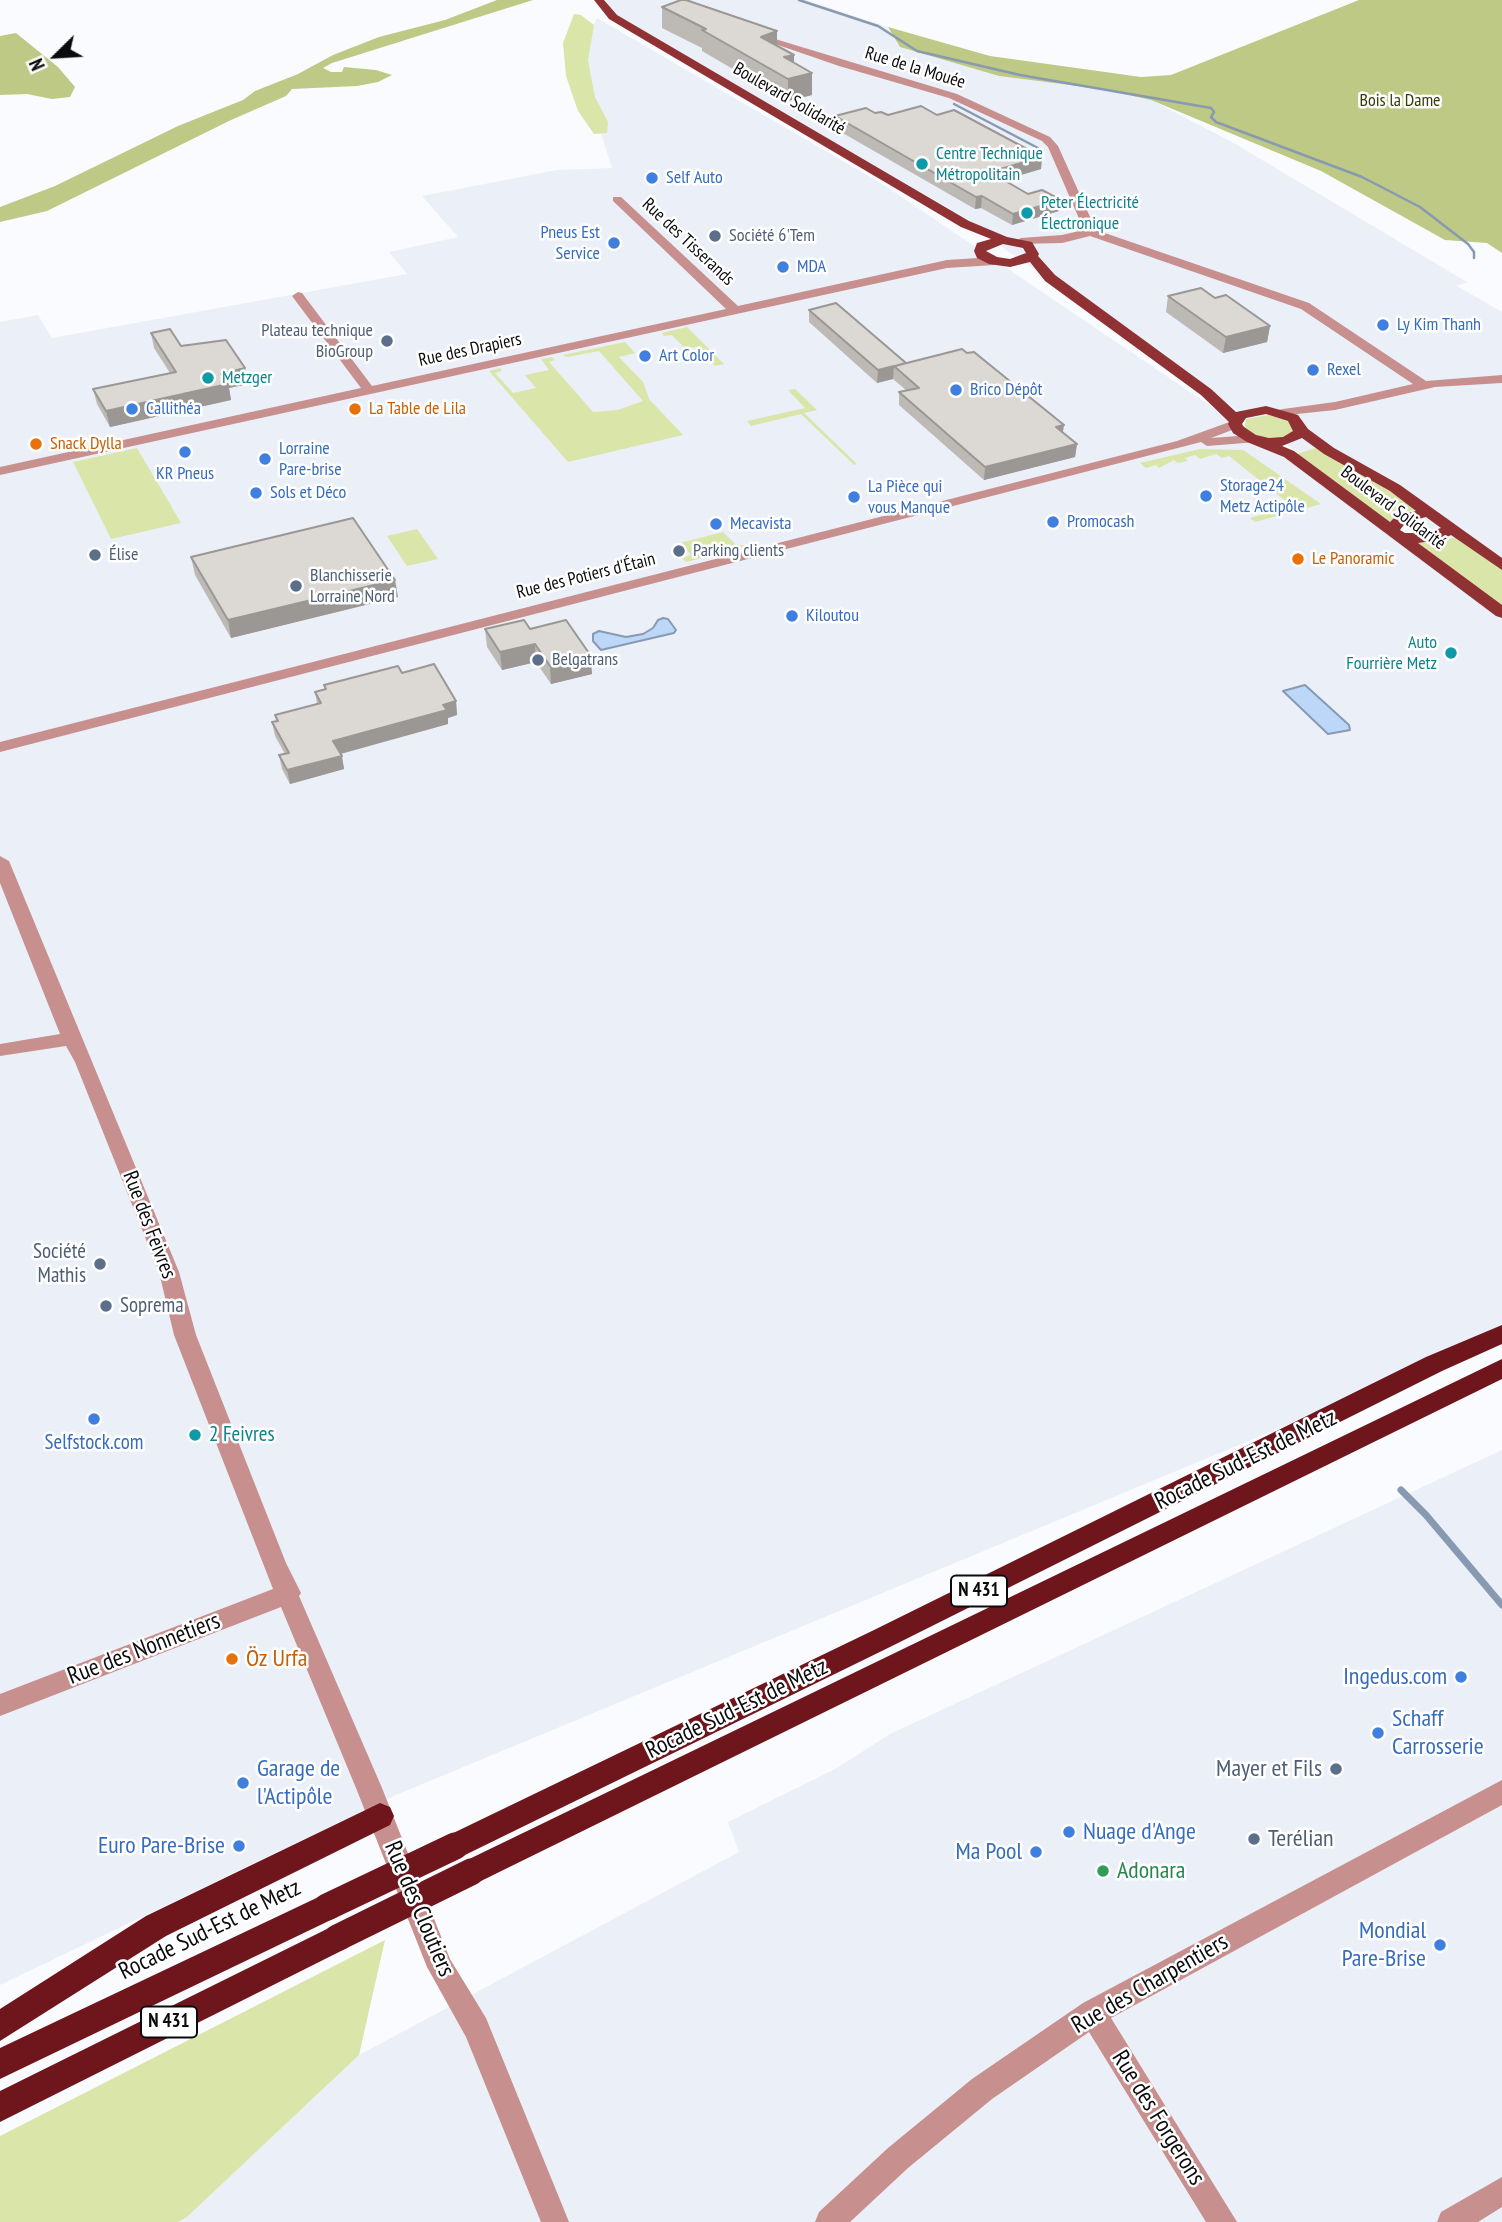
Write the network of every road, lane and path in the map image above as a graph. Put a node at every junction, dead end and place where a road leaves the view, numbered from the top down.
1 (599, 0) edge
2 (741, 29) edge
3 (617, 199) dead end
4 (965, 224) junction
5 (1091, 232) junction
6 (1062, 239) junction
7 (1003, 240) junction
8 (1021, 242) junction
9 (981, 248) junction
10 (1032, 254) junction
11 (994, 261) junction
12 (1010, 263) junction
13 (947, 264) junction
14 (1050, 278) junction
15 (299, 296) dead end
16 (736, 310) junction
17 (1502, 379) edge
18 (1423, 385) junction
19 (369, 390) junction
20 (1206, 392) junction
21 (1335, 406) junction
22 (1259, 410) junction
23 (1283, 413) junction
24 (1236, 422) junction
25 (1301, 429) junction
26 (1254, 439) junction
27 (1182, 444) junction
28 (0, 470) edge
29 (1429, 512) junction
30 (1451, 528) junction
31 (1396, 535) junction
32 (1502, 565) edge
33 (1502, 613) edge
34 (0, 747) edge
35 (0, 861) edge
36 (71, 1039) junction
37 (0, 1050) edge
38 (1502, 1326) edge
39 (1502, 1334) edge
40 (1434, 1364) junction
41 (1502, 1368) edge
42 (1502, 1382) edge
43 (1376, 1430) junction
44 (289, 1594) junction
45 (0, 1705) edge
46 (1502, 1792) edge
47 (380, 1816) junction
48 (1093, 2013) junction
49 (0, 2025) edge
50 (0, 2064) edge
51 (0, 2107) edge
52 (1502, 2191) edge
53 (555, 2222) edge
54 (829, 2222) edge
55 (1223, 2222) edge
56 (1451, 2222) edge

1 - 4 main road, Boulevard Solidarité
2 - 5 street, Rue de la Mouée
3 - 16 street, Rue des Tisserands
4 - 7 main road, Boulevard Solidarité
4 - 9 main road, Boulevard Solidarité
5 - 6 street
5 - 18 street
6 - 8 street
6 - 10 street
7 - 8 main road
7 - 9 main road
8 - 10 main road
9 - 11 main road, Boulevard Solidarité
9 - 13 street, Rue des Drapiers
10 - 12 main road
10 - 14 main road
11 - 12 main road
11 - 13 street, Rue des Drapiers
12 - 14 main road
13 - 16 street, Rue des Drapiers
14 - 20 main road
15 - 19 street
16 - 19 street, Rue des Drapiers
17 - 18 street
18 - 21 street
19 - 28 street, Rue des Drapiers
20 - 22 main road
20 - 24 main road
21 - 23 street
21 - 25 street
22 - 23 main road
22 - 24 main road
23 - 25 main road, Boulevard Solidarité
24 - 26 main road, Boulevard Solidarité
24 - 27 street, Rue des Potiers d'Étain
25 - 26 main road
25 - 29 main road, Boulevard Solidarité
26 - 27 street, Rue des Potiers d'Étain
26 - 31 main road, Boulevard Solidarité
27 - 34 street, Rue des Potiers d'Étain
29 - 30 main road, Boulevard Solidarité
29 - 31 main road
30 - 31 main road
30 - 32 main road, Boulevard Solidarité
31 - 33 main road, Boulevard Solidarité
35 - 36 street, Rue des Feivres
36 - 37 street
36 - 44 street, Rue des Feivres
38 - 40 highway
39 - 40 highway, Rocade Sud-Est de Metz / N 431
40 - 50 highway, Rocade Sud-Est de Metz / N 431, bridge
41 - 43 highway, Rocade Sud-Est de Metz / N 431
42 - 43 highway
43 - 51 highway, Rocade Sud-Est de Metz / N 431, bridge
44 - 45 street, Rue des Nonnetiers
44 - 47 street, Rue des Cloutiers
46 - 48 street, Rue des Charpentiers
47 - 49 highway
47 - 53 street, Rue des Cloutiers
48 - 54 street, Rue des Charpentiers
48 - 55 street, Rue des Forgerons
52 - 56 street

